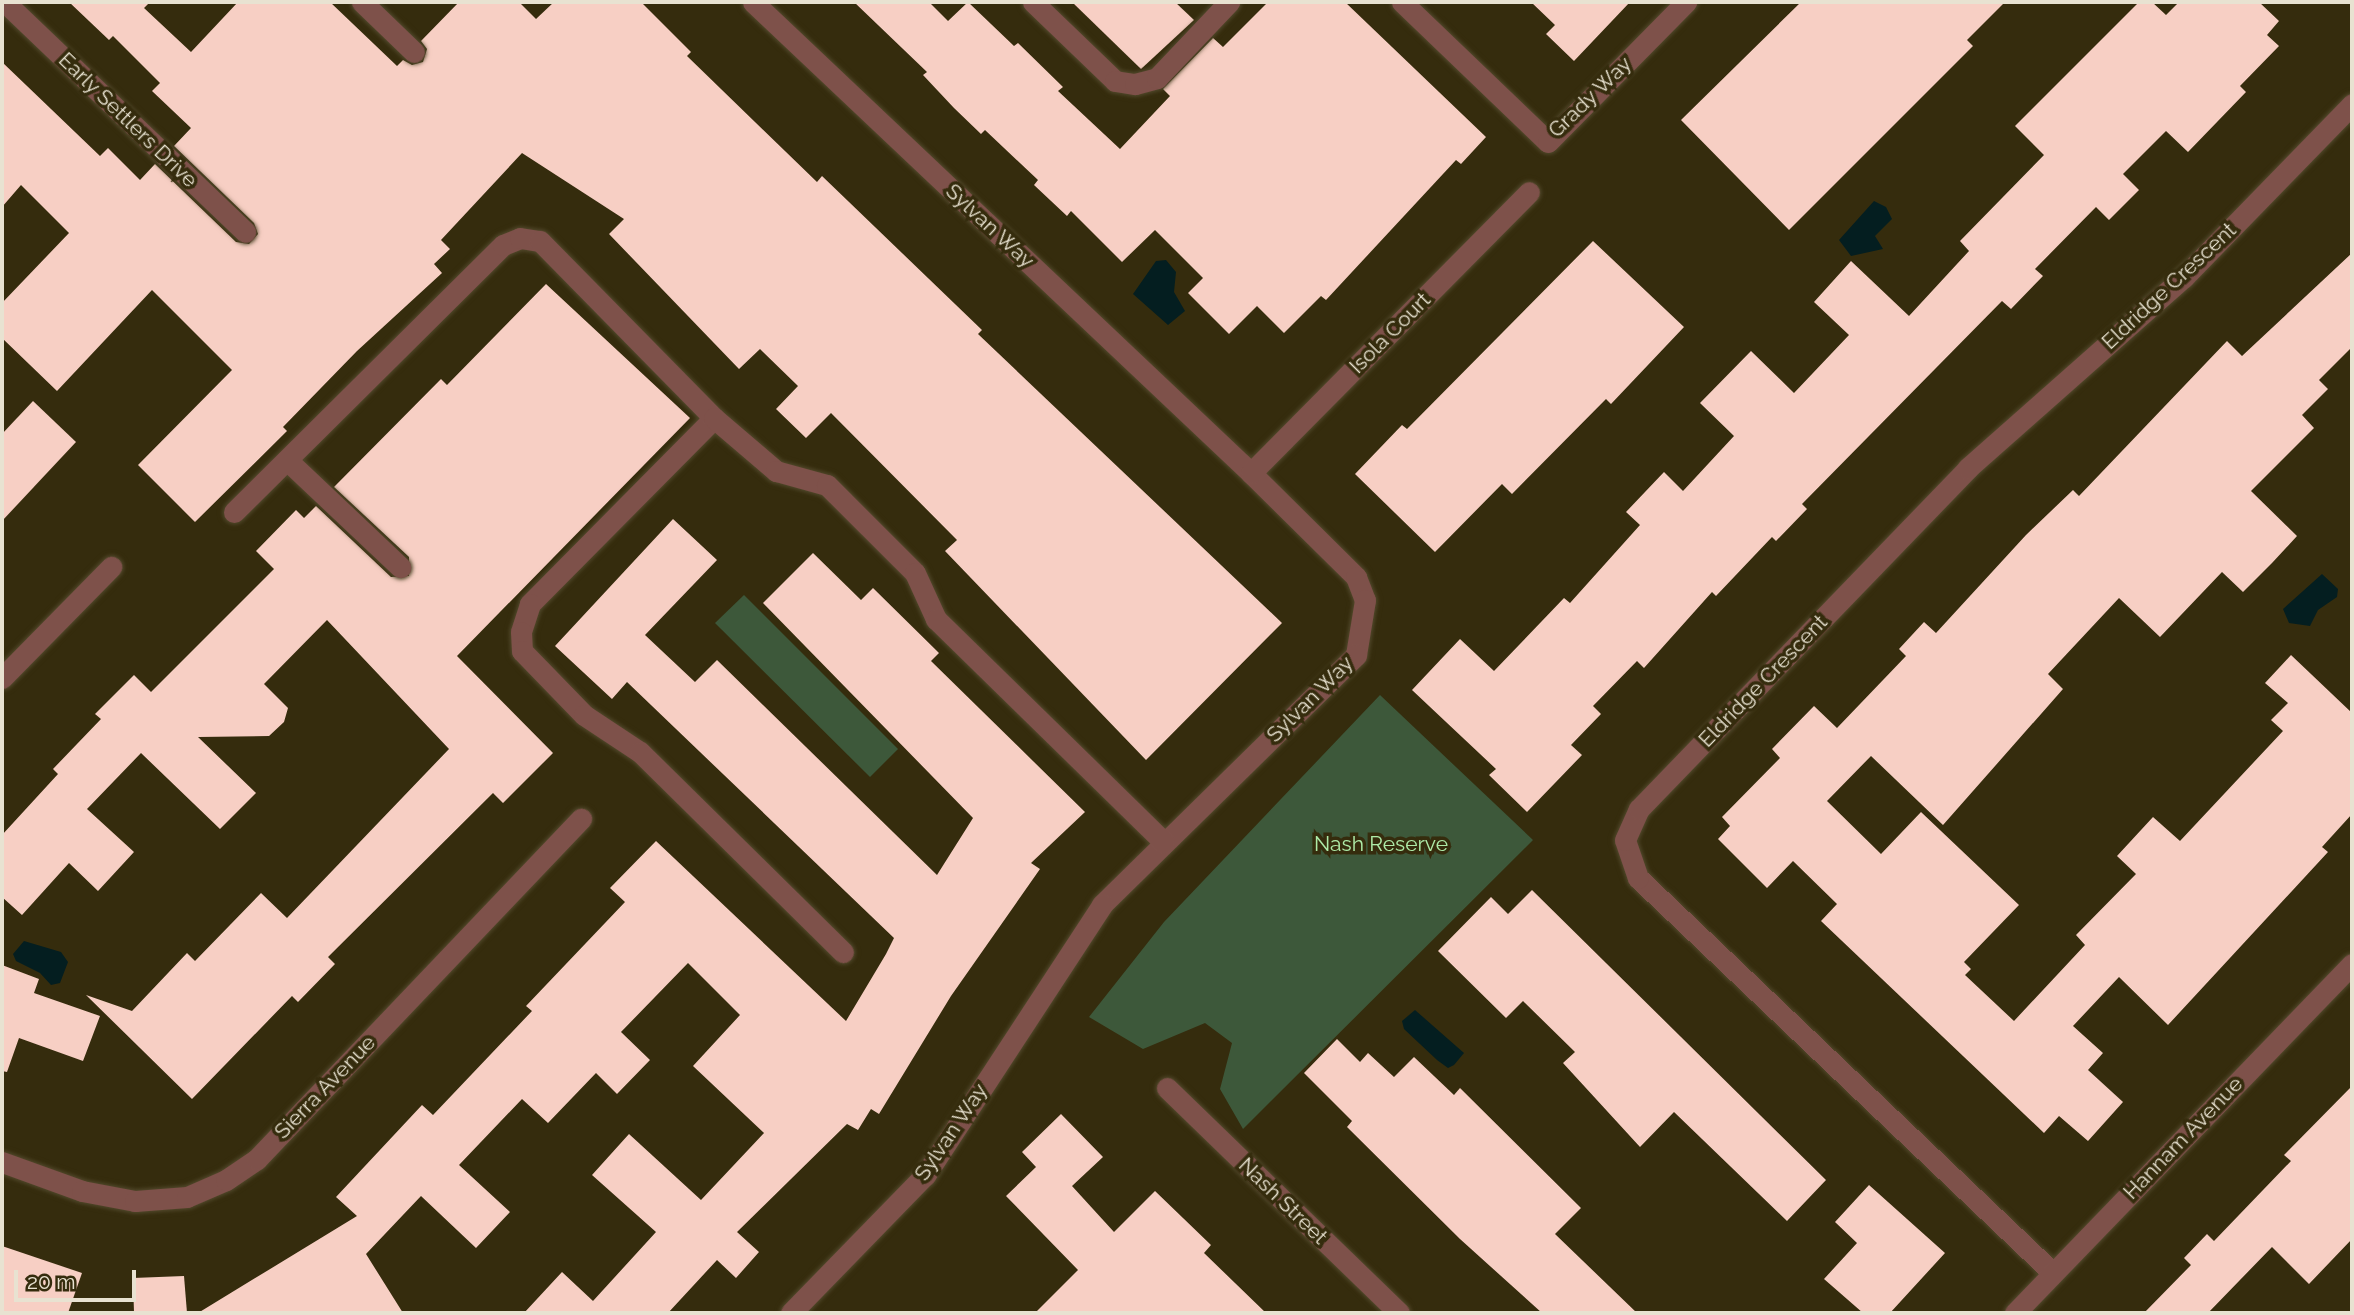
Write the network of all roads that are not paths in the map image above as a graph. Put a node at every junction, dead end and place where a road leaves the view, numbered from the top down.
1 (362, 2) edge
2 (753, 2) edge
3 (1033, 2) edge
4 (1229, 2) edge
5 (1402, 2) edge
6 (1686, 2) edge
7 (10, 9) edge
8 (414, 52) dead end
9 (2352, 104) edge
10 (1529, 192) dead end
11 (245, 233) dead end
12 (714, 418) junction
13 (287, 460) junction
14 (1251, 473) junction
15 (234, 512) dead end
16 (111, 567) dead end
17 (400, 567) dead end
18 (2, 678) edge
19 (581, 819) dead end
20 (1164, 842) junction
21 (843, 952) dead end
22 (2352, 964) edge
23 (1167, 1088) dead end
24 (2, 1162) edge
25 (2053, 1273) junction
26 (791, 1313) edge
27 (1399, 1313) edge
28 (2015, 1313) edge

1 - 8 street
2 - 14 street, Sylvan Way
3 - 4 street
5 - 6 street, Grady Way
7 - 11 street, Early Settlers Drive
9 - 25 street, Eldridge Crescent
10 - 14 street, Isola Court
12 - 13 street
12 - 20 street
12 - 21 street
13 - 15 street
13 - 17 street
14 - 20 street, Sylvan Way
16 - 18 street
19 - 24 street, Sierra Avenue
20 - 26 street, Sylvan Way
22 - 25 street, Hannam Avenue
23 - 27 street, Nash Street
25 - 28 street, Hannam Avenue

